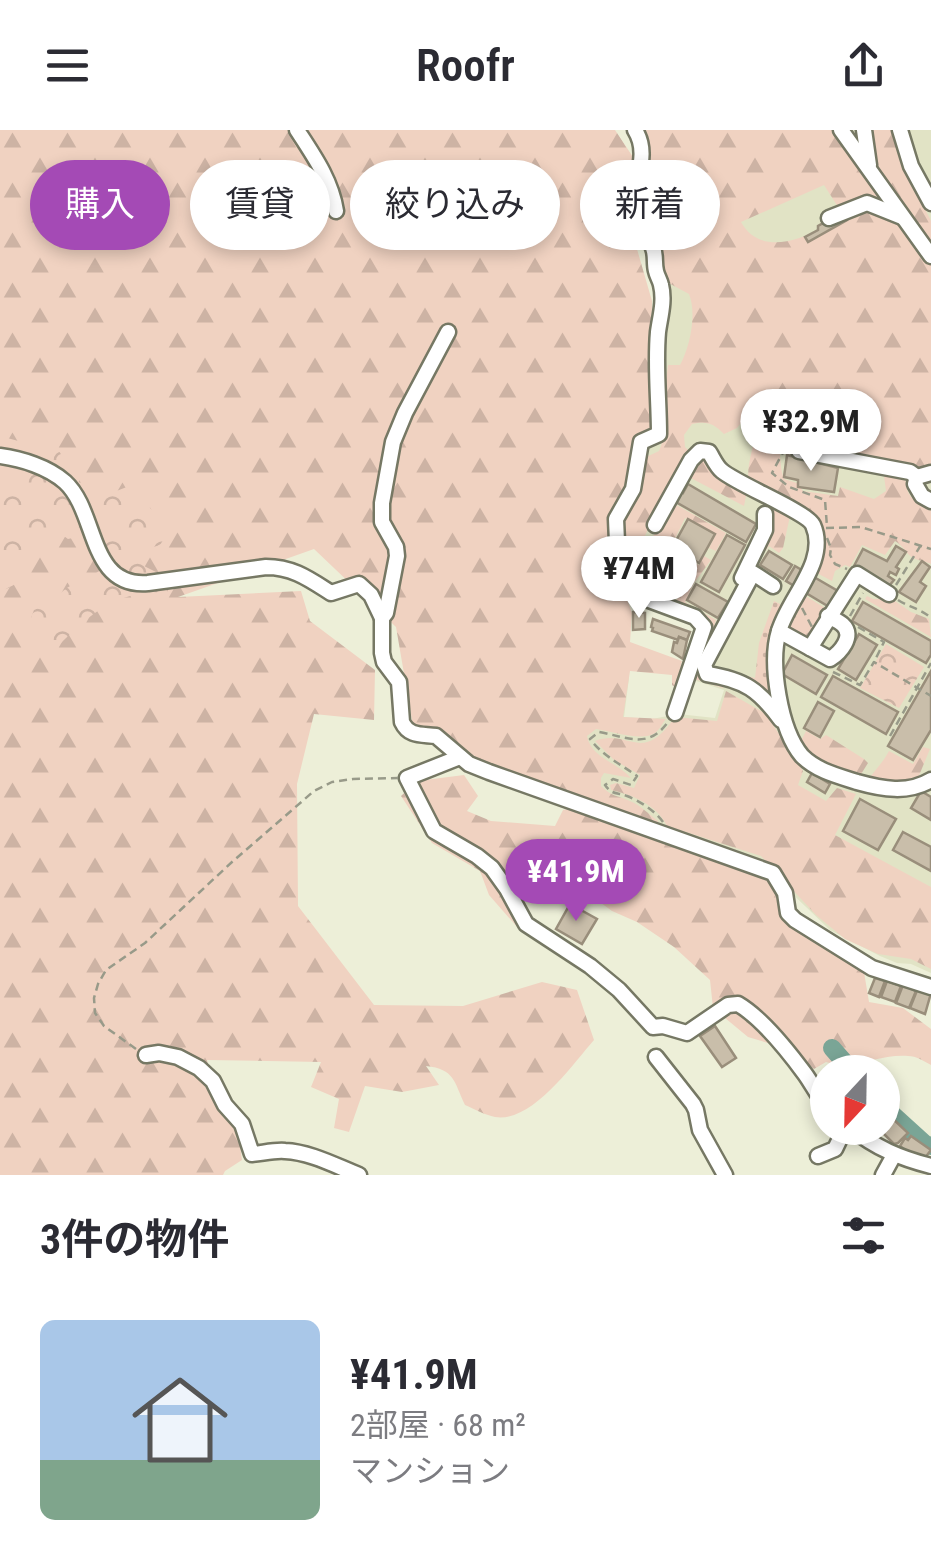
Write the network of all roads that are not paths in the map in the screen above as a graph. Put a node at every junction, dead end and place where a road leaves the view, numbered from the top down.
1 (297, 130) edge
2 (635, 130) edge
3 (841, 130) edge
4 (864, 130) edge
5 (900, 130) edge
6 (870, 171) junction
7 (931, 203) edge
8 (336, 212) dead end
9 (829, 218) dead end
10 (904, 218) junction
11 (931, 256) edge
12 (448, 332) dead end
13 (799, 451) road end
14 (0, 456) edge
15 (924, 475) edge
16 (753, 491) junction
17 (931, 501) edge
18 (778, 504) junction
19 (765, 514) junction
20 (655, 525) dead end
21 (774, 586) dead end
22 (889, 594) road end
23 (828, 616) junction
24 (382, 618) junction
25 (779, 631) junction
26 (810, 648) junction
27 (708, 660) junction
28 (675, 712) road end
29 (789, 730) junction
30 (460, 757) junction
31 (931, 780) edge
32 (931, 987) edge
33 (146, 1054) road end
34 (656, 1057) dead end
35 (810, 1081) edge
36 (838, 1145) edge
37 (875, 1145) edge
38 (894, 1155) junction
39 (818, 1156) dead end
40 (931, 1166) edge
41 (359, 1175) edge
42 (725, 1175) edge
43 (883, 1175) edge

1 - 8 street
2 - 28 street
3 - 6 street
4 - 6 street
5 - 7 street
6 - 10 street
9 - 10 street
10 - 11 street
12 - 24 street
13 - 15 street
14 - 24 street
15 - 17 street
16 - 18 street
16 - 19 street
16 - 20 street
18 - 19 street
18 - 25 street
19 - 27 street
21 - 27 street
22 - 23 street
23 - 26 street
23 - 26 street
24 - 30 street
25 - 26 street
25 - 29 street
27 - 29 street
29 - 31 street
30 - 32 street
30 - 35 street
33 - 41 street
34 - 42 street
36 - 39 street
37 - 38 street
38 - 40 street
38 - 43 street

